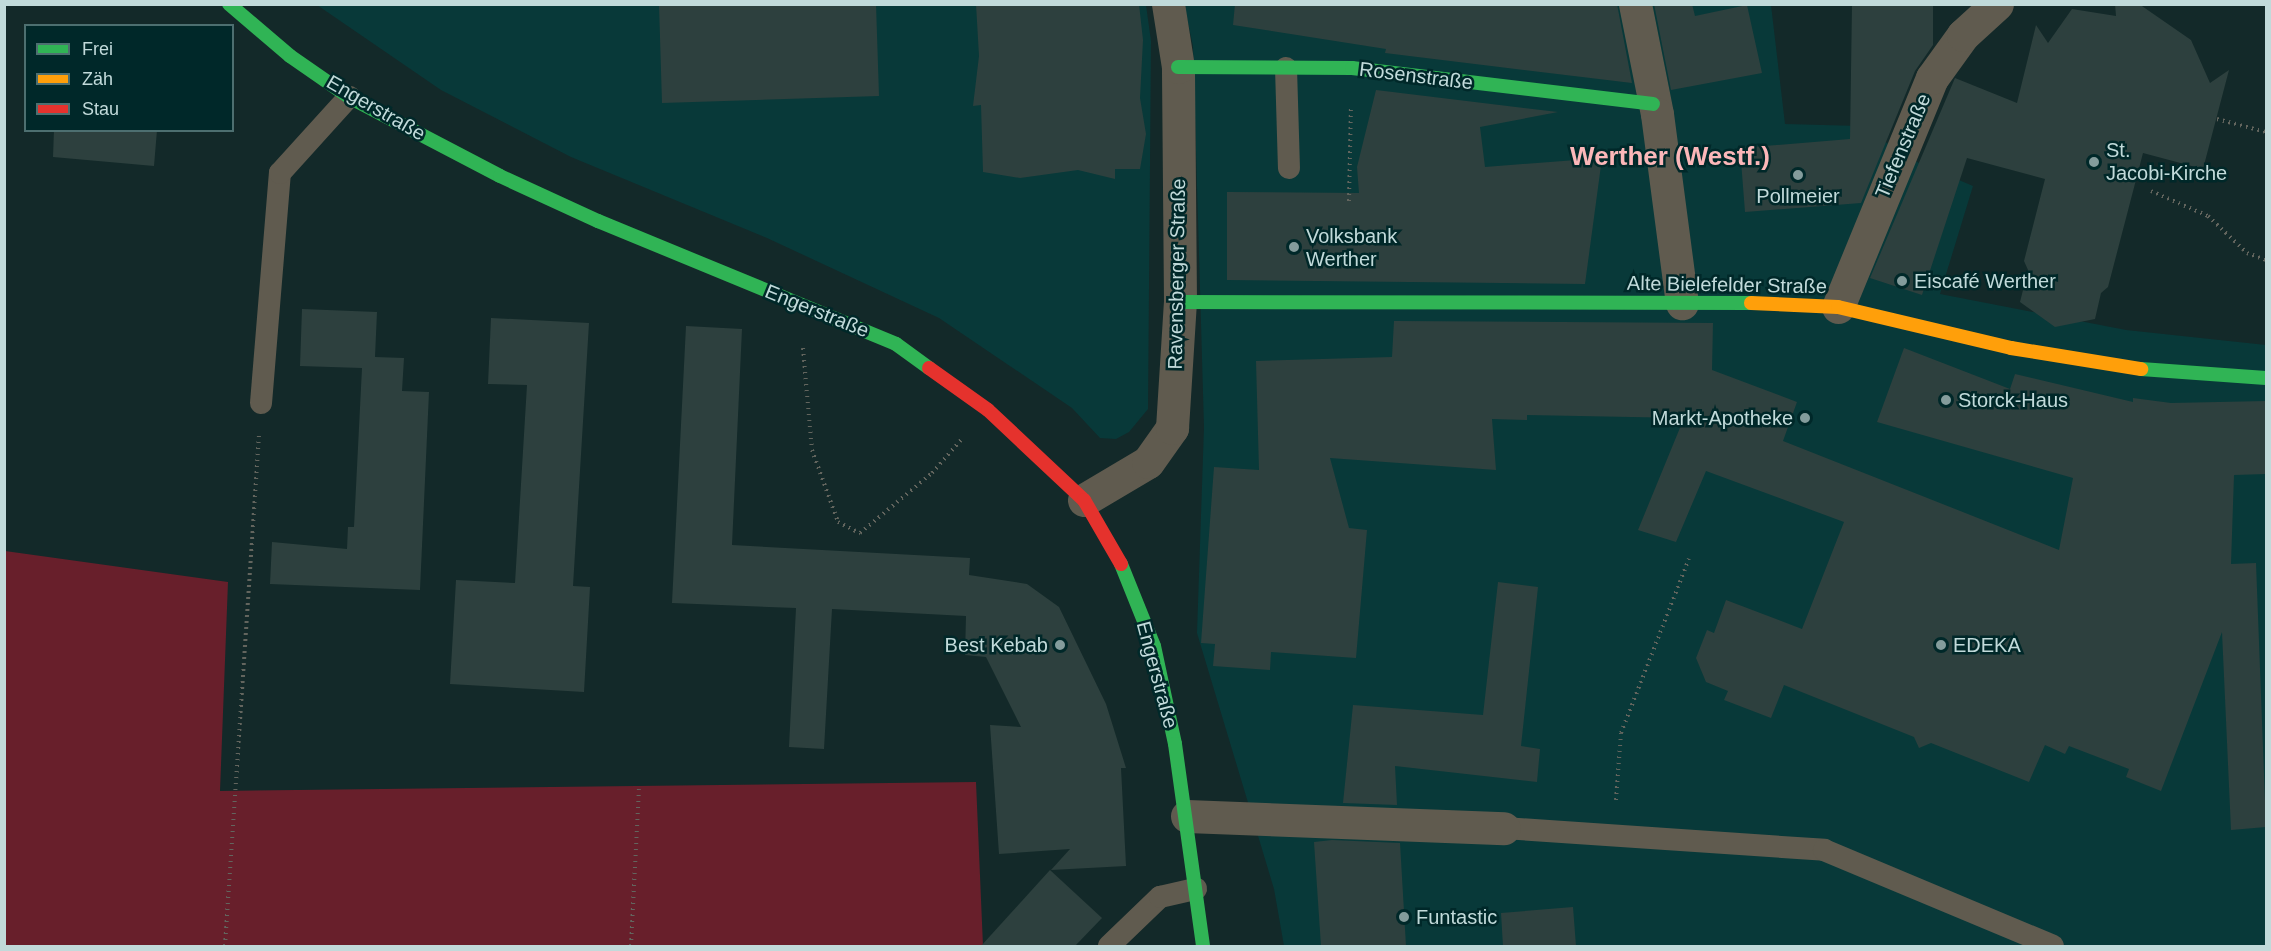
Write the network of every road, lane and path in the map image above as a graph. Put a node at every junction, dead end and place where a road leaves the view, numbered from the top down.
1 (229, 4) edge
2 (1168, 4) edge
3 (1635, 4) edge
4 (1997, 4) edge
5 (1178, 67) junction
6 (1286, 68) junction
7 (1352, 68) junction
8 (349, 97) junction
9 (1653, 104) junction
10 (2217, 119) dead end
11 (2266, 132) edge
12 (1289, 168) dead end
13 (2151, 191) dead end
14 (1349, 201) dead end
15 (2266, 260) edge
16 (1180, 302) junction
17 (1682, 303) junction
18 (1838, 307) junction
19 (812, 309) junction
20 (2266, 378) edge
21 (261, 403) joint
22 (956, 446) dead end
23 (1084, 500) junction
24 (1689, 559) dead end
25 (639, 789) dead end
26 (1187, 816) junction
27 (1504, 828) joint
28 (1613, 837) junction
29 (1196, 889) junction
30 (225, 946) edge
31 (631, 946) edge
32 (1109, 946) edge
33 (1203, 946) edge
34 (2053, 946) edge

1 - 8 street, Engerstraße
2 - 5 street, Ravensberger Straße
3 - 9 street
4 - 18 street, Tiefenstraße
5 - 6 street, Rosenstraße
5 - 16 street, Ravensberger Straße
6 - 7 street, Rosenstraße
6 - 12 lane
7 - 9 street, Rosenstraße
7 - 14 path
8 - 19 street, Engerstraße
8 - 21 lane
9 - 17 street
10 - 11 path
13 - 15 path
16 - 17 street, Alte Bielefelder Straße
16 - 23 street, Ravensberger Straße
17 - 18 street, Alte Bielefelder Straße
18 - 20 street, Alte Bielefelder Straße
19 - 22 path
19 - 23 street, Engerstraße
21 - 30 path
23 - 26 street, Engerstraße
24 - 28 path
25 - 31 path
26 - 27 street
26 - 29 street, Engerstraße
27 - 28 lane
28 - 34 lane
29 - 32 lane
29 - 33 street, Engerstraße

